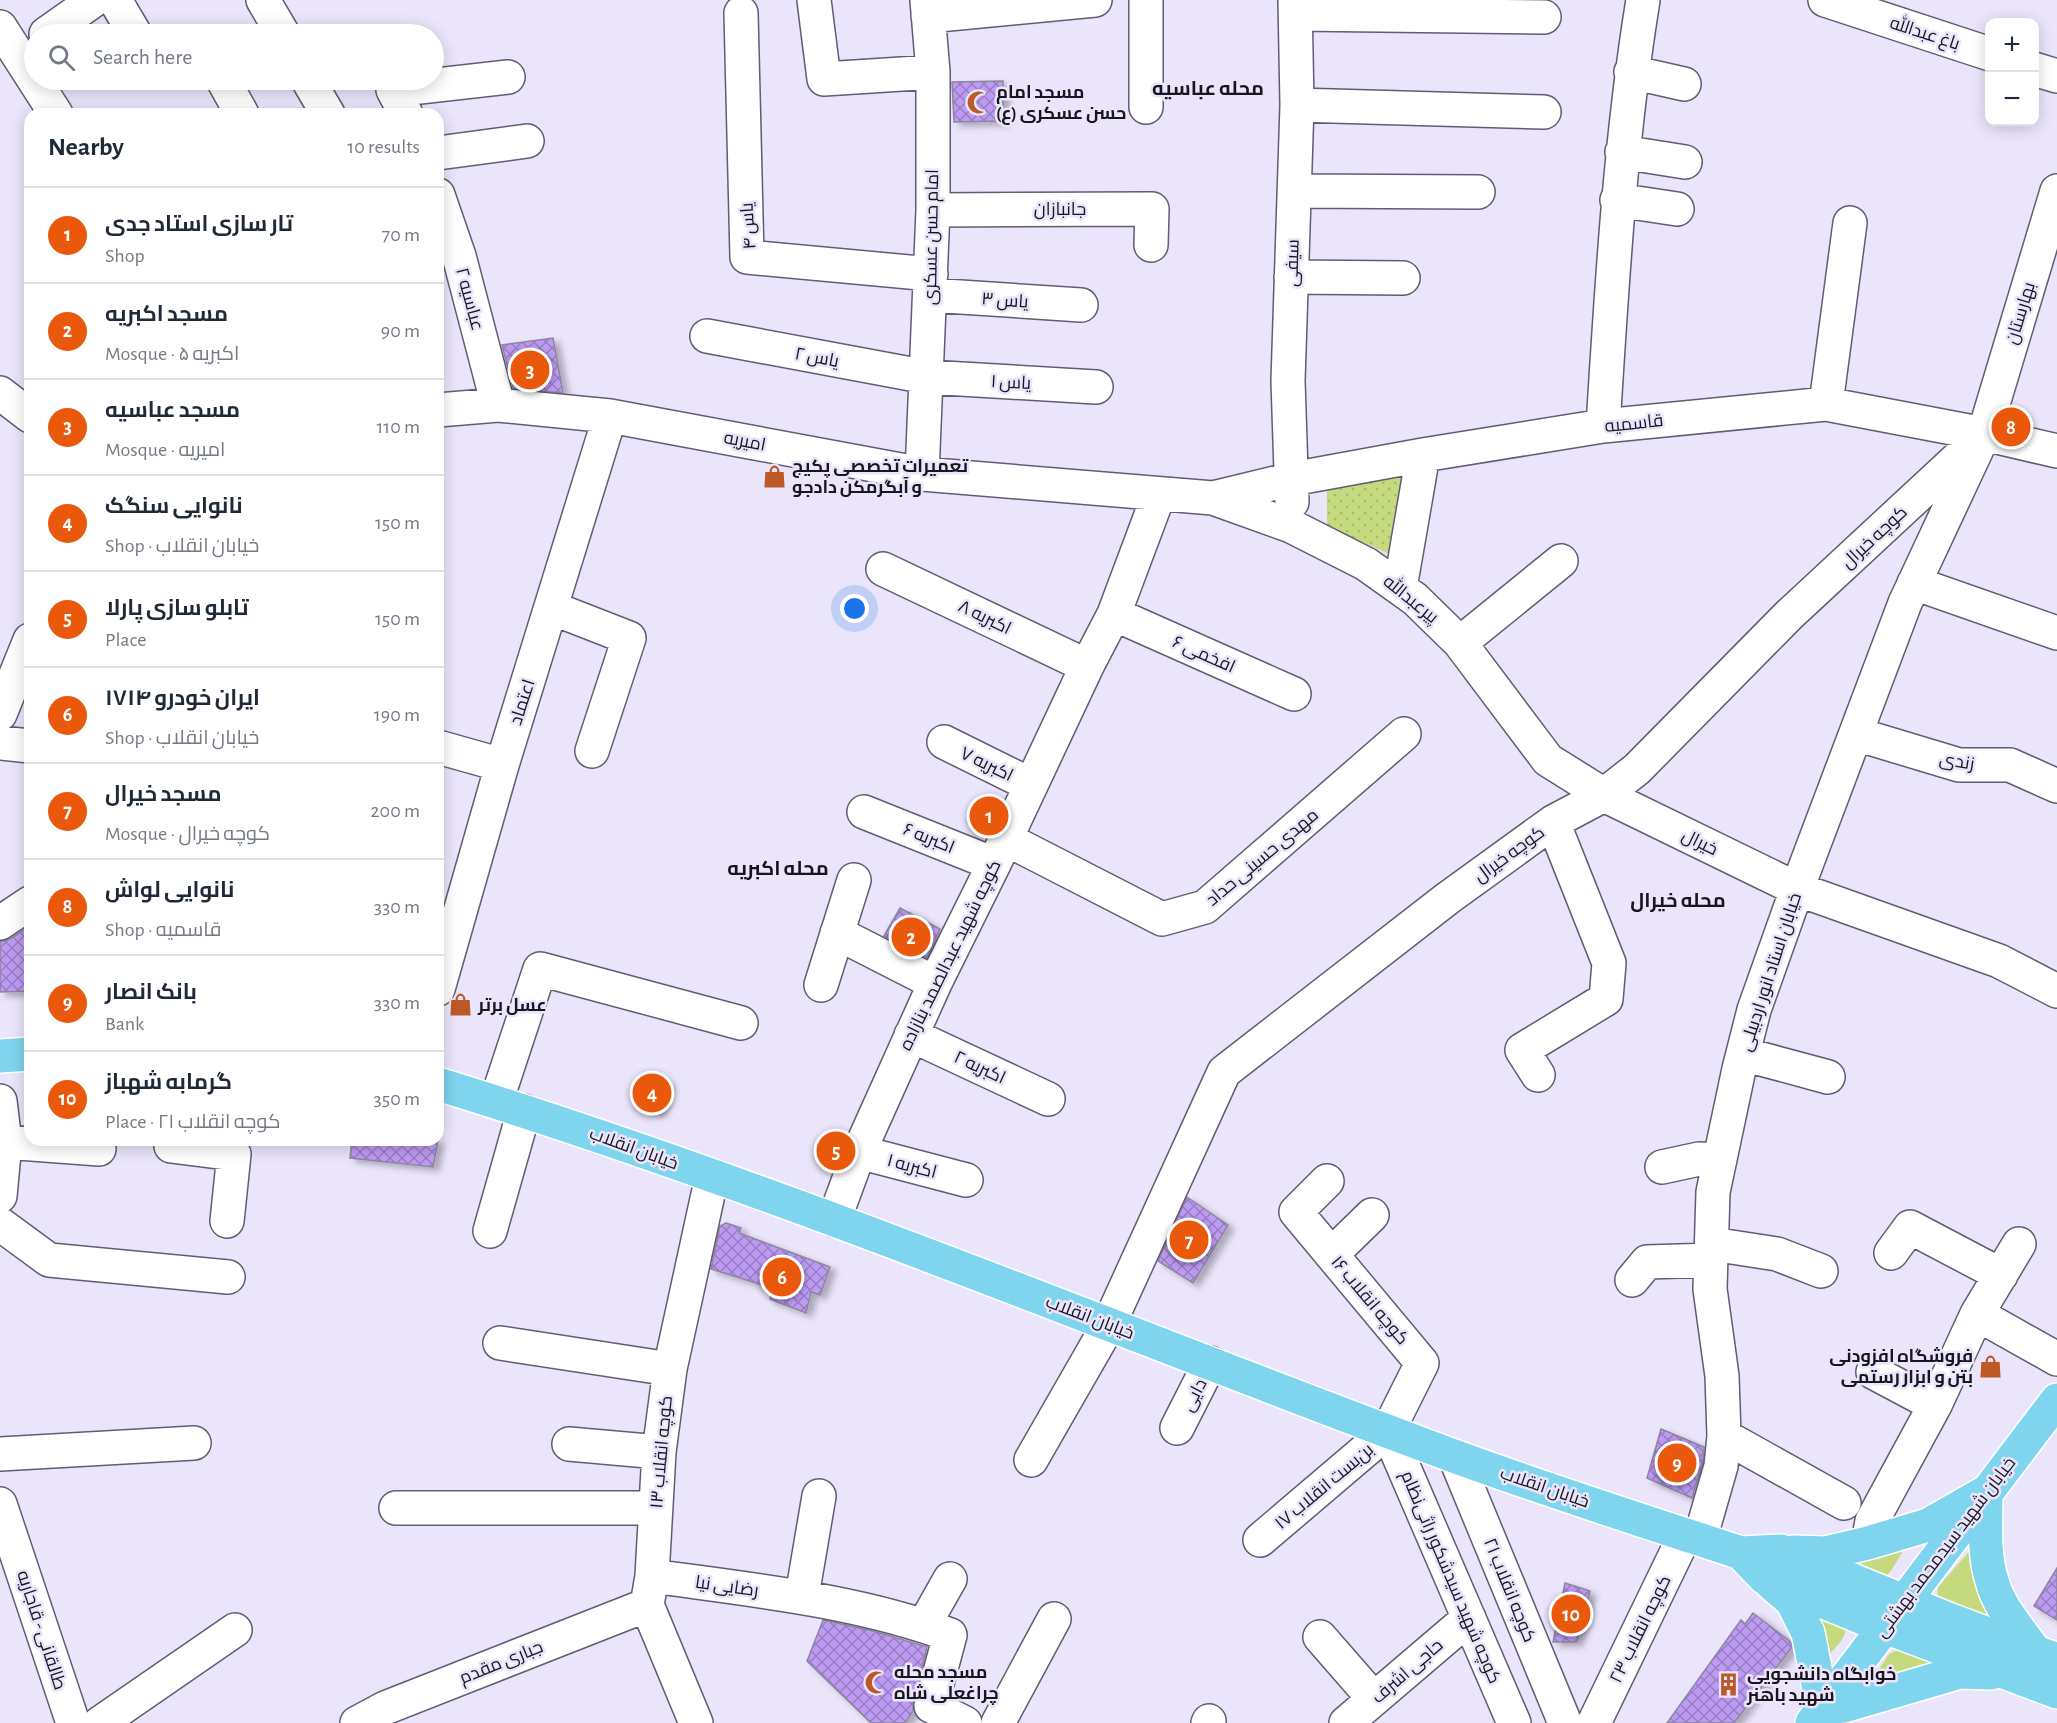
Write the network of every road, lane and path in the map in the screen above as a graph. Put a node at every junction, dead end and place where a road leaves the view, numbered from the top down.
1 (94, 0) edge
2 (115, 0) edge
3 (263, 0) edge
4 (814, 0) edge
5 (1095, 0) edge
6 (1146, 0) edge
7 (1643, 0) edge
8 (1826, 0) edge
9 (1295, 7) edge
10 (927, 8) edge
11 (741, 13) dead end
12 (1544, 17) dead end
13 (60, 24) edge
14 (129, 24) edge
15 (277, 24) edge
16 (0, 27) edge
17 (24, 47) edge
18 (1985, 53) edge
19 (2039, 71) edge
20 (933, 72) junction
21 (1631, 72) junction
22 (2057, 76) edge
23 (508, 77) dead end
24 (444, 84) edge
25 (1684, 84) dead end
26 (45, 90) edge
27 (229, 90) edge
28 (314, 90) edge
29 (393, 90) edge
30 (1297, 105) junction
31 (1146, 107) dead end
32 (53, 108) edge
33 (239, 108) edge
34 (324, 108) edge
35 (403, 108) edge
36 (1544, 112) dead end
37 (527, 141) dead end
38 (444, 152) edge
39 (1622, 152) junction
40 (1685, 162) dead end
41 (1295, 191) junction
42 (2057, 191) edge
43 (1478, 192) dead end
44 (1617, 200) junction
45 (1677, 209) dead end
46 (933, 210) junction
47 (1850, 223) dead end
48 (444, 230) edge
49 (1152, 245) dead end
50 (449, 260) edge
51 (1291, 277) junction
52 (1403, 278) dead end
53 (930, 285) junction
54 (1080, 305) dead end
55 (707, 336) dead end
56 (927, 377) junction
57 (1096, 387) dead end
58 (0, 393) edge
59 (1826, 404) junction
60 (498, 405) junction
61 (444, 410) edge
62 (24, 411) edge
63 (610, 416) junction
64 (1603, 426) junction
65 (1984, 434) junction
66 (2057, 452) edge
67 (1422, 455) junction
68 (922, 474) junction
69 (1293, 479) junction
70 (1159, 495) junction
71 (1213, 498) junction
72 (1291, 526) junction
73 (1561, 561) dead end
74 (883, 568) dead end
75 (1914, 582) junction
76 (1400, 588) junction
77 (552, 608) junction
78 (1114, 614) junction
79 (2057, 633) edge
80 (1460, 643) junction
81 (24, 655) edge
82 (1087, 666) junction
83 (1294, 694) dead end
84 (0, 714) edge
85 (1404, 734) dead end
86 (1856, 734) junction
87 (944, 742) dead end
88 (0, 743) edge
89 (24, 745) edge
90 (444, 749) edge
91 (592, 751) dead end
92 (502, 765) junction
93 (1031, 785) junction
94 (2057, 786) edge
95 (1604, 795) junction
96 (864, 812) dead end
97 (1553, 822) junction
98 (1000, 852) junction
99 (854, 880) dead end
100 (1797, 889) junction
101 (24, 907) edge
102 (0, 923) edge
103 (837, 933) junction
104 (444, 968) edge
105 (935, 983) junction
106 (821, 985) dead end
107 (2057, 991) edge
108 (741, 1023) dead end
109 (911, 1035) junction
110 (24, 1054) edge
111 (1743, 1054) junction
112 (0, 1056) edge
113 (1538, 1075) dead end
114 (1828, 1077) dead end
115 (444, 1086) edge
116 (1048, 1099) dead end
117 (0, 1101) edge
118 (510, 1107) junction
119 (5, 1142) junction
120 (24, 1143) edge
121 (59, 1146) edge
122 (171, 1146) edge
123 (99, 1149) dead end
124 (859, 1152) junction
125 (1720, 1160) junction
126 (1662, 1167) dead end
127 (712, 1176) junction
128 (966, 1180) dead end
129 (1327, 1181) dead end
130 (0, 1196) edge
131 (1372, 1215) dead end
132 (834, 1220) junction
133 (227, 1221) dead end
134 (0, 1224) edge
135 (490, 1231) dead end
136 (2019, 1244) dead end
137 (1712, 1252) junction
138 (1891, 1253) dead end
139 (1332, 1254) junction
140 (1821, 1271) dead end
141 (2001, 1275) junction
142 (228, 1277) dead end
143 (1632, 1280) dead end
144 (1977, 1314) junction
145 (1109, 1324) junction
146 (500, 1343) dead end
147 (2057, 1359) edge
148 (1210, 1363) junction
149 (670, 1370) junction
150 (1873, 1372) dead end
151 (2057, 1400) edge
152 (1935, 1405) junction
153 (1177, 1428) dead end
154 (1388, 1431) junction
155 (1724, 1436) junction
156 (194, 1443) dead end
157 (569, 1444) dead end
158 (659, 1452) junction
159 (0, 1454) edge
160 (1455, 1457) junction
161 (1031, 1460) dead end
162 (1986, 1492) junction
163 (819, 1496) dead end
164 (1844, 1503) dead end
165 (0, 1504) edge
166 (396, 1508) dead end
167 (656, 1508) junction
168 (1692, 1537) junction
169 (1260, 1540) dead end
170 (1868, 1544) junction
171 (1773, 1564) junction
172 (950, 1579) dead end
173 (650, 1590) junction
174 (802, 1596) junction
175 (1894, 1614) junction
176 (1469, 1618) junction
177 (1054, 1619) dead end
178 (924, 1625) junction
179 (235, 1630) dead end
180 (1320, 1637) dead end
181 (2046, 1656) edge
182 (2005, 1674) junction
183 (2057, 1692) edge
184 (1374, 1700) junction
185 (1818, 1715) edge
186 (378, 1718) edge
187 (73, 1723) edge
188 (100, 1723) edge
189 (696, 1723) edge
190 (965, 1723) edge
191 (998, 1723) edge
192 (1346, 1723) edge
193 (1514, 1723) edge
194 (1565, 1723) edge
195 (1594, 1723) edge

1 - 13 street
2 - 14 street
3 - 15 street
4 - 20 street
5 - 10 street
6 - 31 street
7 - 21 street
8 - 18 street, باغ عبدالله
9 - 12 street
9 - 30 street, سیفی
10 - 20 street, امام حسن عسکری
11 - 53 street, یاس ۴
16 - 17 street
19 - 22 street
20 - 46 street, امام حسن عسکری
21 - 25 street
21 - 39 street
23 - 24 street
26 - 32 street
27 - 33 street
28 - 34 street
29 - 35 street
30 - 36 street
30 - 41 street, سیفی
37 - 38 street
39 - 40 street
39 - 44 street
41 - 43 street
41 - 51 street, سیفی
42 - 65 street, بهارستان
44 - 45 street
44 - 64 street
46 - 49 street, جانبازان
46 - 53 street, امام حسن عسکری
47 - 59 street
48 - 50 street, عباسیه ۲
50 - 60 street, عباسیه ۲
51 - 52 street
51 - 69 street, سیفی
53 - 54 street, یاس ۳
53 - 56 street, امام حسن عسکری
55 - 56 street, یاس ۲
56 - 57 street, یاس ۱
56 - 68 street, امام حسن عسکری
58 - 62 street
59 - 64 street, قاسمیه
59 - 65 street, قاسمیه
60 - 61 street, امیریه
60 - 63 street, امیریه
63 - 68 street, امیریه
63 - 77 street, اعتماد
64 - 67 street, قاسمیه
65 - 66 street, قاسمیه
65 - 75 street, خیابان استاد انور اردبیلی
65 - 95 street, کوچه خیرال
67 - 69 street, قاسمیه
67 - 76 street
68 - 70 street, امیریه
69 - 71 street, قاسمیه
69 - 72 street, سیفی
70 - 71 street, پیرعبدالله
70 - 78 street, کوچه شهید عبدالصمد بنازاده
71 - 72 street, پیرعبدالله
72 - 76 street, پیرعبدالله
73 - 80 street
74 - 82 street, اکبریه ۸
75 - 79 street
75 - 86 street, خیابان استاد انور اردبیلی
76 - 80 street, پیرعبدالله
77 - 91 street
77 - 92 street, اعتماد
78 - 82 street, کوچه شهید عبدالصمد بنازاده
78 - 83 street, افخمی ۶
80 - 95 street, پیرعبدالله
81 - 84 street
82 - 93 street, کوچه شهید عبدالصمد بنازاده
85 - 98 street, مهدی حسینی حداد
86 - 94 street, زندی
86 - 100 street, خیابان استاد انور اردبیلی
87 - 93 street, اکبریه ۷
88 - 89 street
90 - 92 street
92 - 104 street, اعتماد
93 - 98 street, کوچه شهید عبدالصمد بنازاده
95 - 97 street, کوچه خیرال
95 - 100 street, خیرال
96 - 98 street, اکبریه ۶
97 - 113 street
97 - 145 street, کوچه خیرال
98 - 105 street, کوچه شهید عبدالصمد بنازاده
99 - 103 street
100 - 107 street, خیرال
100 - 111 street, خیابان استاد انور اردبیلی
101 - 102 street
103 - 105 street
103 - 106 street
105 - 109 street, کوچه شهید عبدالصمد بنازاده
108 - 118 street
109 - 116 street, اکبریه ۲
109 - 124 street, کوچه شهید عبدالصمد بنازاده
110 - 112 main road
111 - 114 street
111 - 125 street, خیابان استاد انور اردبیلی
115 - 118 main road, خیابان انقلاب
117 - 119 street
118 - 127 main road, خیابان انقلاب
118 - 135 street
119 - 120 street
119 - 130 street
121 - 123 street
122 - 133 street
124 - 128 street, اکبریه ۱
124 - 132 street, کوچه شهید عبدالصمد بنازاده
125 - 126 street
125 - 137 street, خیابان استاد انور اردبیلی
127 - 132 main road, خیابان انقلاب
127 - 149 street, کوچه انقلاب ۱۳
129 - 139 street, کوچه انقلاب ۱۶
131 - 139 street
132 - 145 main road, خیابان انقلاب
134 - 142 street
136 - 141 street
137 - 140 street
137 - 143 street
137 - 155 street, خیابان استاد انور اردبیلی
138 - 141 street
139 - 154 street, کوچه انقلاب ۱۶
141 - 144 street
144 - 147 street
144 - 152 street
145 - 148 main road, خیابان انقلاب
145 - 161 street, کوچه خیرال
146 - 149 street
148 - 153 street, دایی
148 - 154 main road, خیابان انقلاب
149 - 158 street, کوچه انقلاب ۱۳
150 - 152 street
151 - 162 main road, خیابان شهید سیدمحمد بهشتی
152 - 170 street
154 - 160 main road, خیابان انقلاب
154 - 169 street, بن‌بست انقلاب ۱۷
154 - 176 street, کوچه شهید سیدشکور راثی‌نظام
155 - 164 street
155 - 168 street, خیابان استاد انور اردبیلی
156 - 159 street
157 - 158 street
158 - 167 street, کوچه انقلاب ۱۳
160 - 168 main road, خیابان انقلاب
160 - 194 street, کوچه انقلاب ۲۱
162 - 170 main road
162 - 175 main road, خیابان شهید سیدمحمد بهشتی
162 - 181 main road
163 - 174 street
165 - 187 street, طالقانی - قاجاریه
166 - 167 street
167 - 173 street, کوچه انقلاب ۱۳
168 - 171 main road, خیابان انقلاب
168 - 195 street, کوچه انقلاب ۲۳
170 - 171 main road
171 - 175 main road
171 - 185 main road
172 - 178 street
173 - 174 street, رضایی نیا
173 - 186 street, جباری مقدم
173 - 189 street, کوچه انقلاب ۱۳
174 - 178 street, رضایی نیا
175 - 181 main road
175 - 182 main road
175 - 185 main road, خیابان شهید سیدمحمد بهشتی
176 - 184 street, حاجی اشرف
176 - 193 street, کوچه شهید سیدشکور راثی‌نظام
177 - 191 street
178 - 190 street, رضایی نیا
179 - 188 street
180 - 184 street
182 - 183 main road
182 - 185 main road
184 - 192 street, حاجی اشرف

